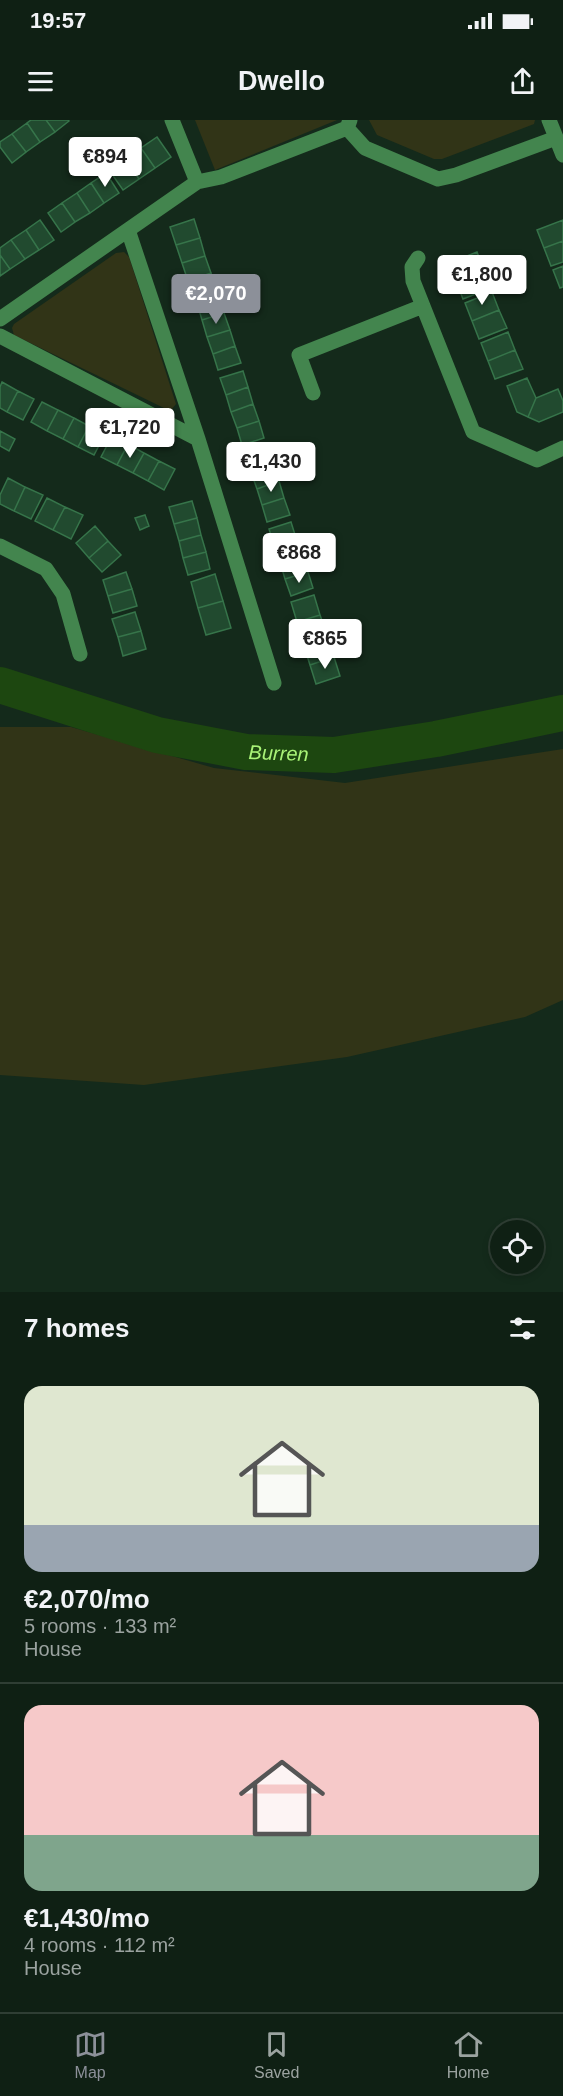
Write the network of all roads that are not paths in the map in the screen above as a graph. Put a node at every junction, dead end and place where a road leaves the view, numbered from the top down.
1 (172, 120) edge
2 (549, 120) edge
3 (348, 124) edge
4 (556, 138) junction
5 (563, 155) edge
6 (196, 182) junction
7 (128, 230) junction
8 (418, 258) dead end
9 (423, 306) junction
10 (0, 318) edge
11 (0, 336) edge
12 (313, 393) dead end
13 (198, 439) junction
14 (563, 448) edge
15 (0, 546) edge
16 (80, 654) dead end
17 (274, 683) dead end

1 - 6 street
2 - 4 street
3 - 4 street
3 - 6 street
4 - 5 street
6 - 7 street
7 - 10 street
7 - 13 street
8 - 9 street
9 - 12 street
9 - 14 street
11 - 13 street
13 - 17 street
15 - 16 street

